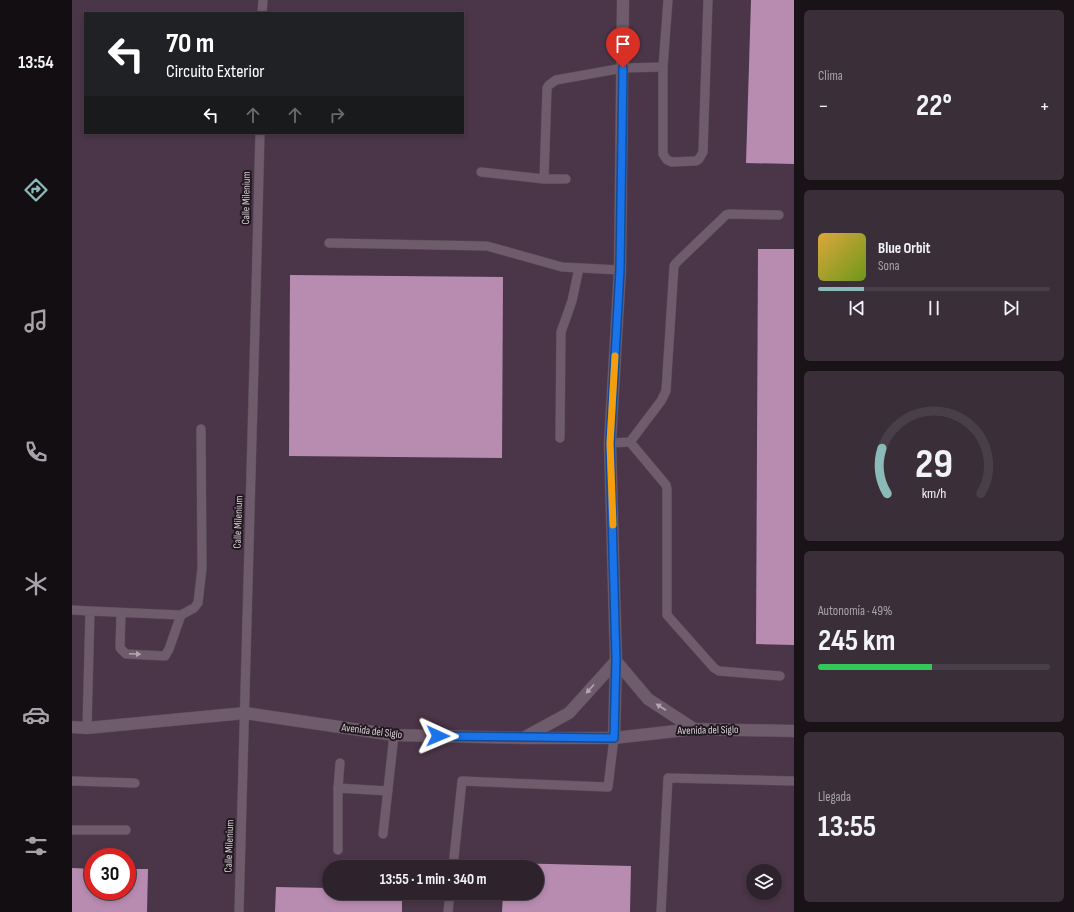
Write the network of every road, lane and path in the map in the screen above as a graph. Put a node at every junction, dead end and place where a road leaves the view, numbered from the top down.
1 (263, 0) edge
2 (623, 0) edge
3 (668, 0) edge
4 (708, 0) edge
5 (262, 12) edge
6 (663, 66) junction
7 (623, 68) junction
8 (260, 134) edge
9 (481, 172) dead end
10 (544, 179) junction
11 (566, 179) dead end
12 (779, 215) dead end
13 (329, 243) dead end
14 (579, 268) junction
15 (620, 270) junction
16 (201, 429) dead end
17 (560, 438) dead end
18 (630, 442) junction
19 (610, 443) junction
20 (72, 610) edge
21 (90, 611) junction
22 (121, 613) junction
23 (181, 615) junction
24 (616, 660) junction
25 (780, 676) dead end
26 (245, 713) junction
27 (72, 727) edge
28 (87, 728) junction
29 (694, 729) junction
30 (794, 730) edge
31 (394, 735) junction
32 (524, 738) junction
33 (614, 738) junction
34 (340, 763) dead end
35 (72, 781) edge
36 (794, 781) edge
37 (134, 783) dead end
38 (338, 788) junction
39 (388, 791) junction
40 (72, 830) edge
41 (126, 830) dead end
42 (383, 834) dead end
43 (338, 850) dead end
44 (454, 860) edge
45 (449, 900) edge
46 (239, 912) edge
47 (448, 912) edge
48 (661, 912) edge

1 - 5 lane
2 - 7 street
3 - 6 lane
4 - 6 lane
6 - 7 lane
7 - 10 lane
7 - 15 street
8 - 26 lane, Calle Milenium
9 - 10 lane
10 - 11 lane
12 - 18 lane
13 - 14 lane
14 - 15 lane
14 - 17 lane
15 - 19 street
16 - 23 lane
18 - 19 lane
18 - 25 lane
19 - 24 street
20 - 21 lane
21 - 22 lane
21 - 28 lane
22 - 23 lane
22 -> 23 lane
29 -> 24 street
24 -> 32 street
24 - 33 street
26 - 28 street, Avenida del Siglo
26 - 31 street, Avenida del Siglo
26 - 46 lane, Calle Milenium
27 - 28 street, Avenida del Siglo
29 - 30 street, Avenida del Siglo
29 - 33 street, Avenida del Siglo
31 - 32 street, Avenida del Siglo
31 - 39 lane
32 - 33 street, Avenida del Siglo
33 - 44 lane
34 - 38 lane
35 - 37 lane
36 - 48 lane
38 - 39 lane
38 - 43 lane
39 - 42 lane
40 - 41 lane
45 - 47 lane

